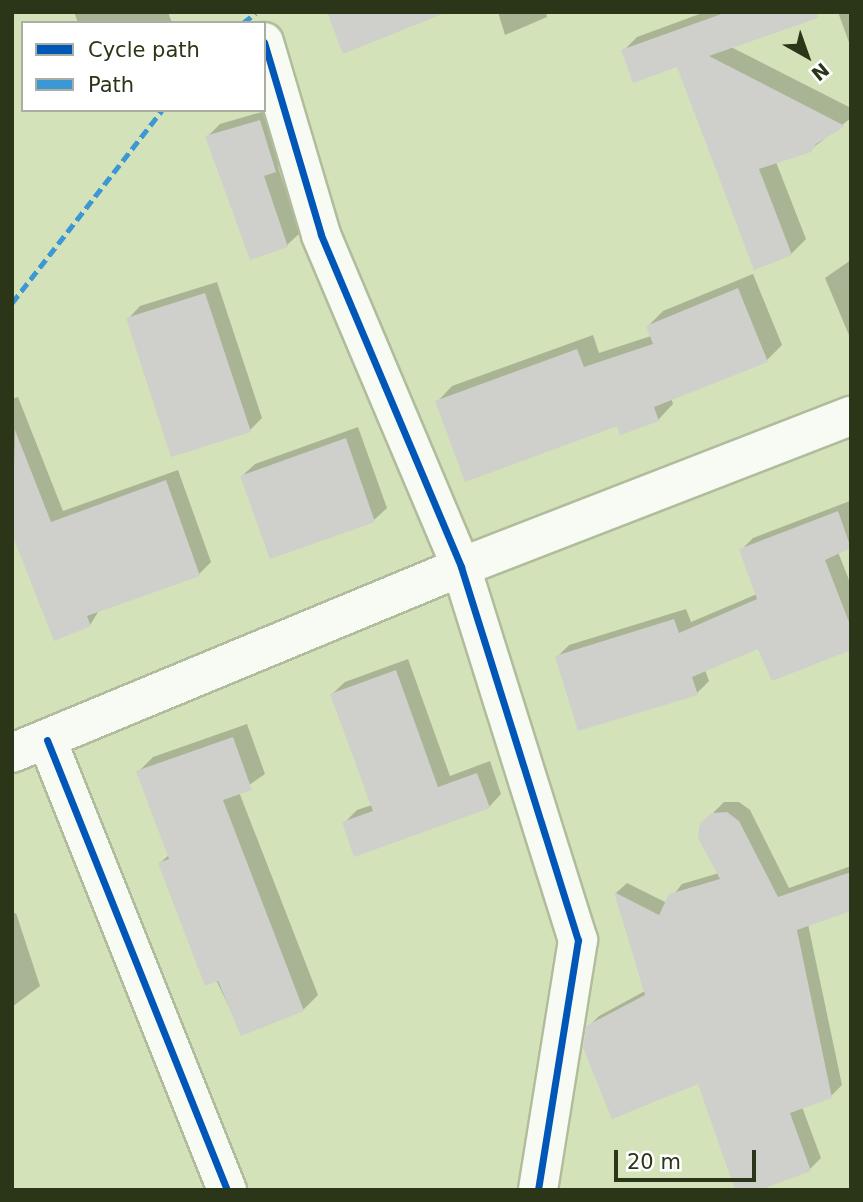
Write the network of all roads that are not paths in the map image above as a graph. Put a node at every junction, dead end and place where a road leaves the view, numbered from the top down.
1 (266, 49) edge
2 (851, 416) edge
3 (461, 567) junction
4 (47, 740) junction
5 (12, 753) edge
6 (227, 1190) edge
7 (538, 1190) edge

1 - 3 street
2 - 3 street
3 - 4 street
3 - 7 street
4 - 5 street
4 - 6 street

